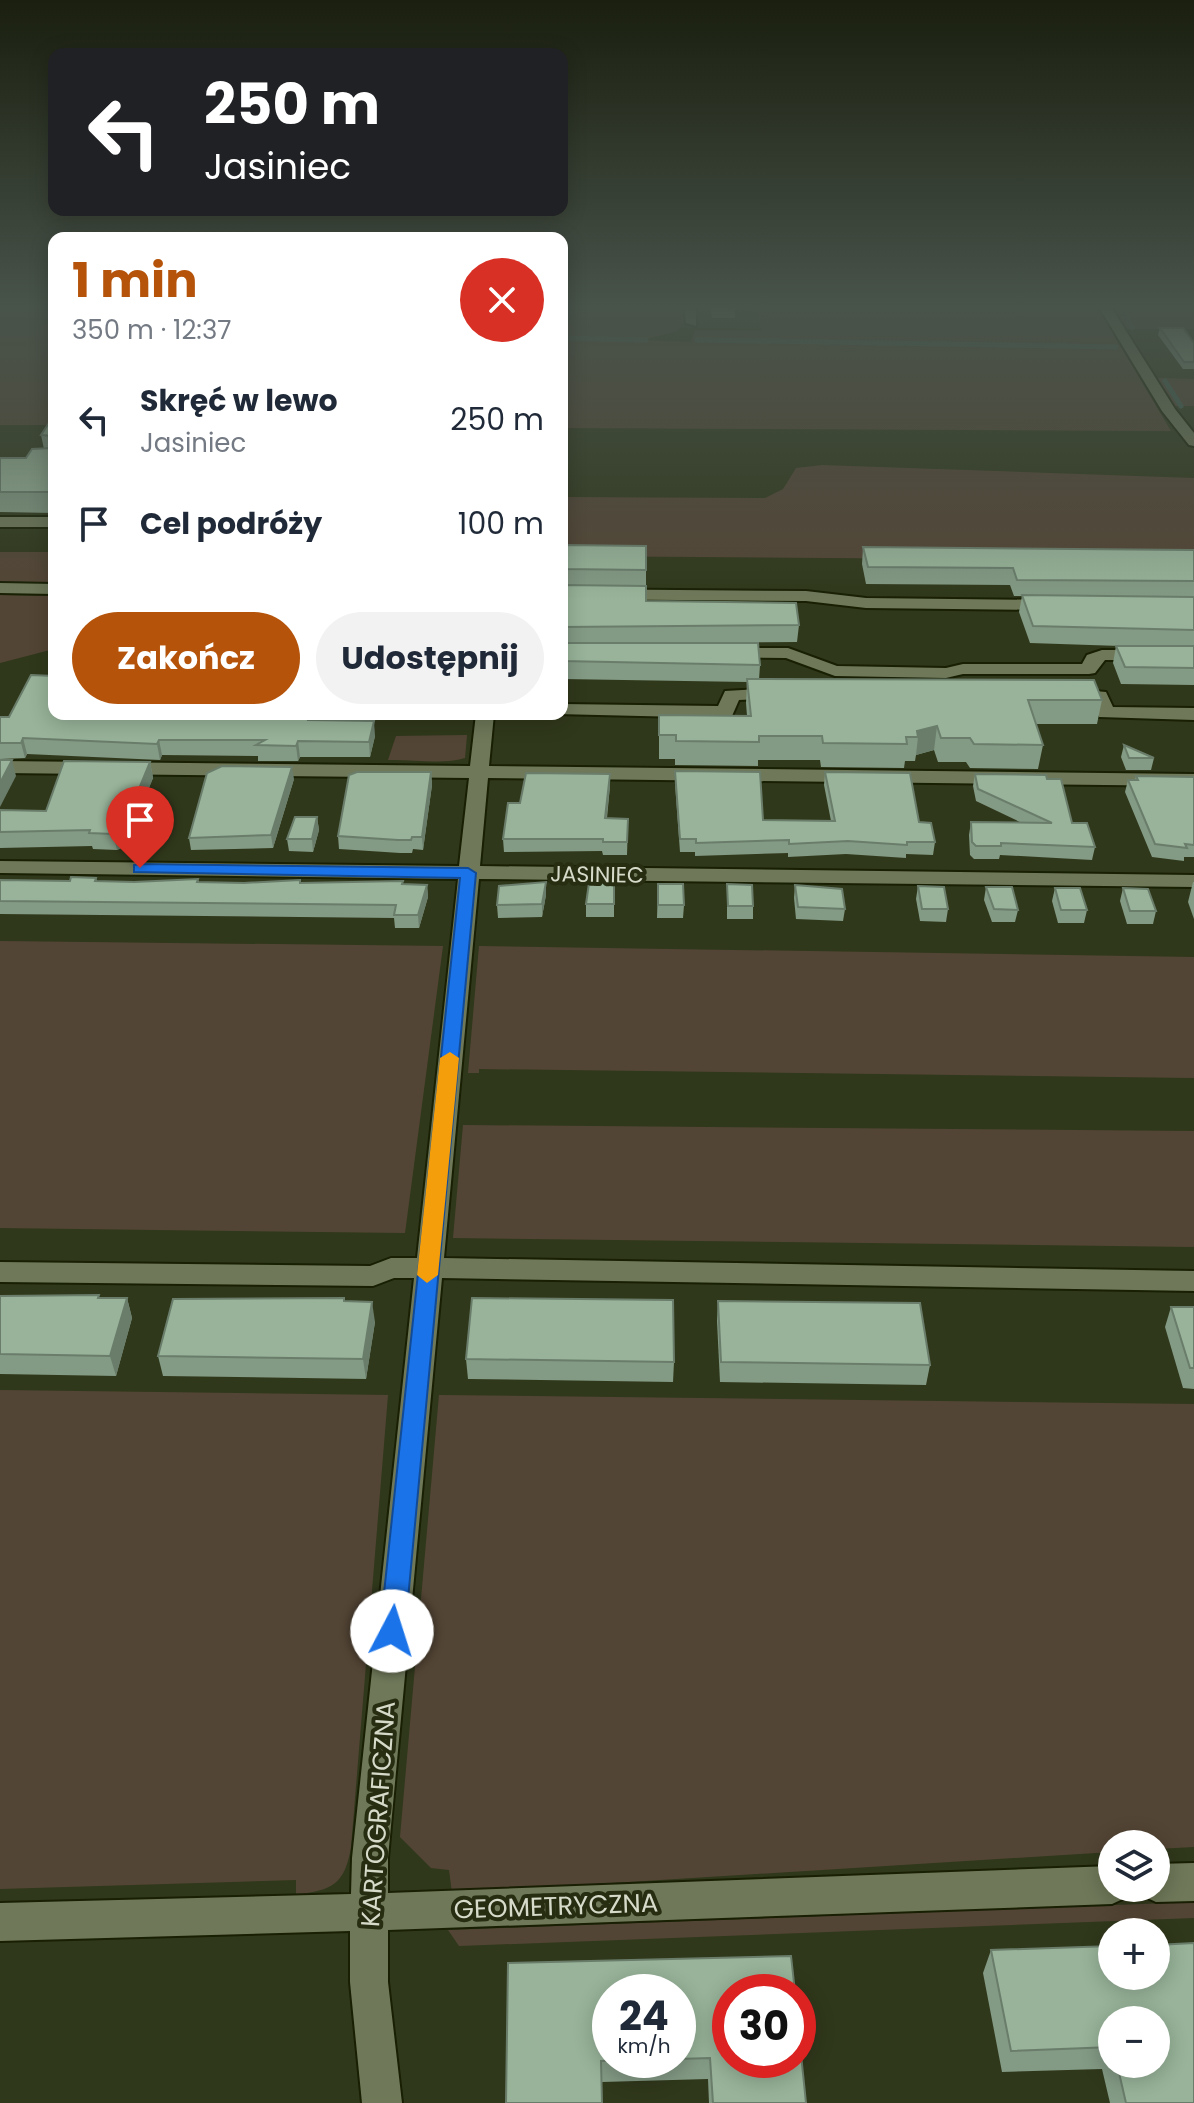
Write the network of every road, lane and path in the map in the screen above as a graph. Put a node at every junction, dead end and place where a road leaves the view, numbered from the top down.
1 (1165, 405) edge
2 (1194, 442) edge
3 (0, 522) edge
4 (48, 522) edge
5 (0, 588) edge
6 (48, 589) edge
7 (568, 594) edge
8 (1071, 605) edge
9 (713, 653) edge
10 (1194, 655) edge
11 (795, 694) edge
12 (1053, 695) edge
13 (568, 710) edge
14 (1194, 714) edge
15 (484, 720) edge
16 (0, 767) edge
17 (479, 771) junction
18 (1194, 780) edge
19 (0, 867) edge
20 (468, 873) junction
21 (1194, 881) edge
22 (428, 1268) junction
23 (0, 1272) edge
24 (1194, 1281) edge
25 (1194, 1882) edge
26 (1170, 1883) edge
27 (1098, 1885) edge
28 (370, 1911) junction
29 (0, 1922) edge
30 (382, 2103) edge

1 - 2 street
3 - 4 street
5 - 6 street
7 - 8 street
9 - 10 street
11 - 13 street
12 - 14 street
15 - 17 street, KARTOGRAFICZNA
16 - 17 street
17 - 18 street
17 - 20 street, KARTOGRAFICZNA
19 - 20 street, JASINIEC
20 - 21 street, JASINIEC
20 - 22 street, KARTOGRAFICZNA
22 - 23 street
22 - 24 street
22 - 28 street, KARTOGRAFICZNA
25 - 26 street
27 - 28 street, GEOMETRYCZNA
28 - 29 street, GEOMETRYCZNA
28 - 30 street, KARTOGRAFICZNA

